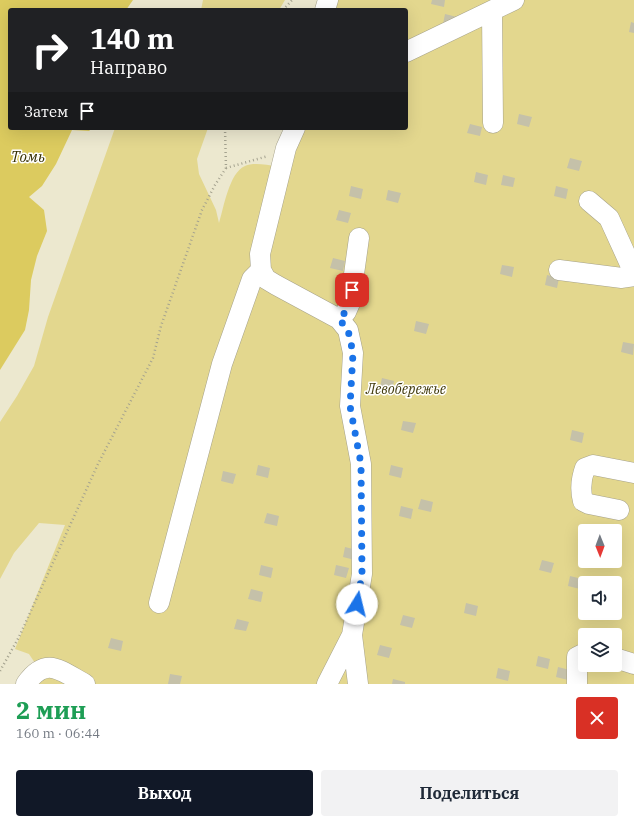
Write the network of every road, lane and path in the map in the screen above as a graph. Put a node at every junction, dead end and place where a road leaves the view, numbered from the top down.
1 (292, 0) edge
2 (514, 0) edge
3 (285, 8) edge
4 (492, 11) junction
5 (408, 51) edge
6 (493, 123) dead end
7 (225, 130) edge
8 (294, 130) edge
9 (286, 148) junction
10 (226, 168) junction
11 (589, 201) dead end
12 (359, 238) dead end
13 (261, 270) junction
14 (560, 270) dead end
15 (634, 273) edge
16 (634, 276) edge
17 (339, 319) junction
18 (634, 473) edge
19 (619, 510) dead end
20 (159, 603) dead end
21 (352, 635) junction
22 (578, 656) edge
23 (622, 660) edge
24 (634, 664) edge
25 (0, 671) edge
26 (26, 684) edge
27 (85, 684) edge
28 (327, 684) edge
29 (358, 684) edge
30 (577, 684) edge

1 - 3 path
2 - 4 street
4 - 5 street
4 - 6 street
7 - 10 path
8 - 9 street
9 - 10 path
9 - 13 street
10 - 25 path
11 - 15 street
12 - 17 street
13 - 17 street
13 - 20 street
14 - 16 street
17 - 21 street
18 - 19 street
21 - 28 street
21 - 29 street
22 - 30 street
23 - 24 street
26 - 27 street

